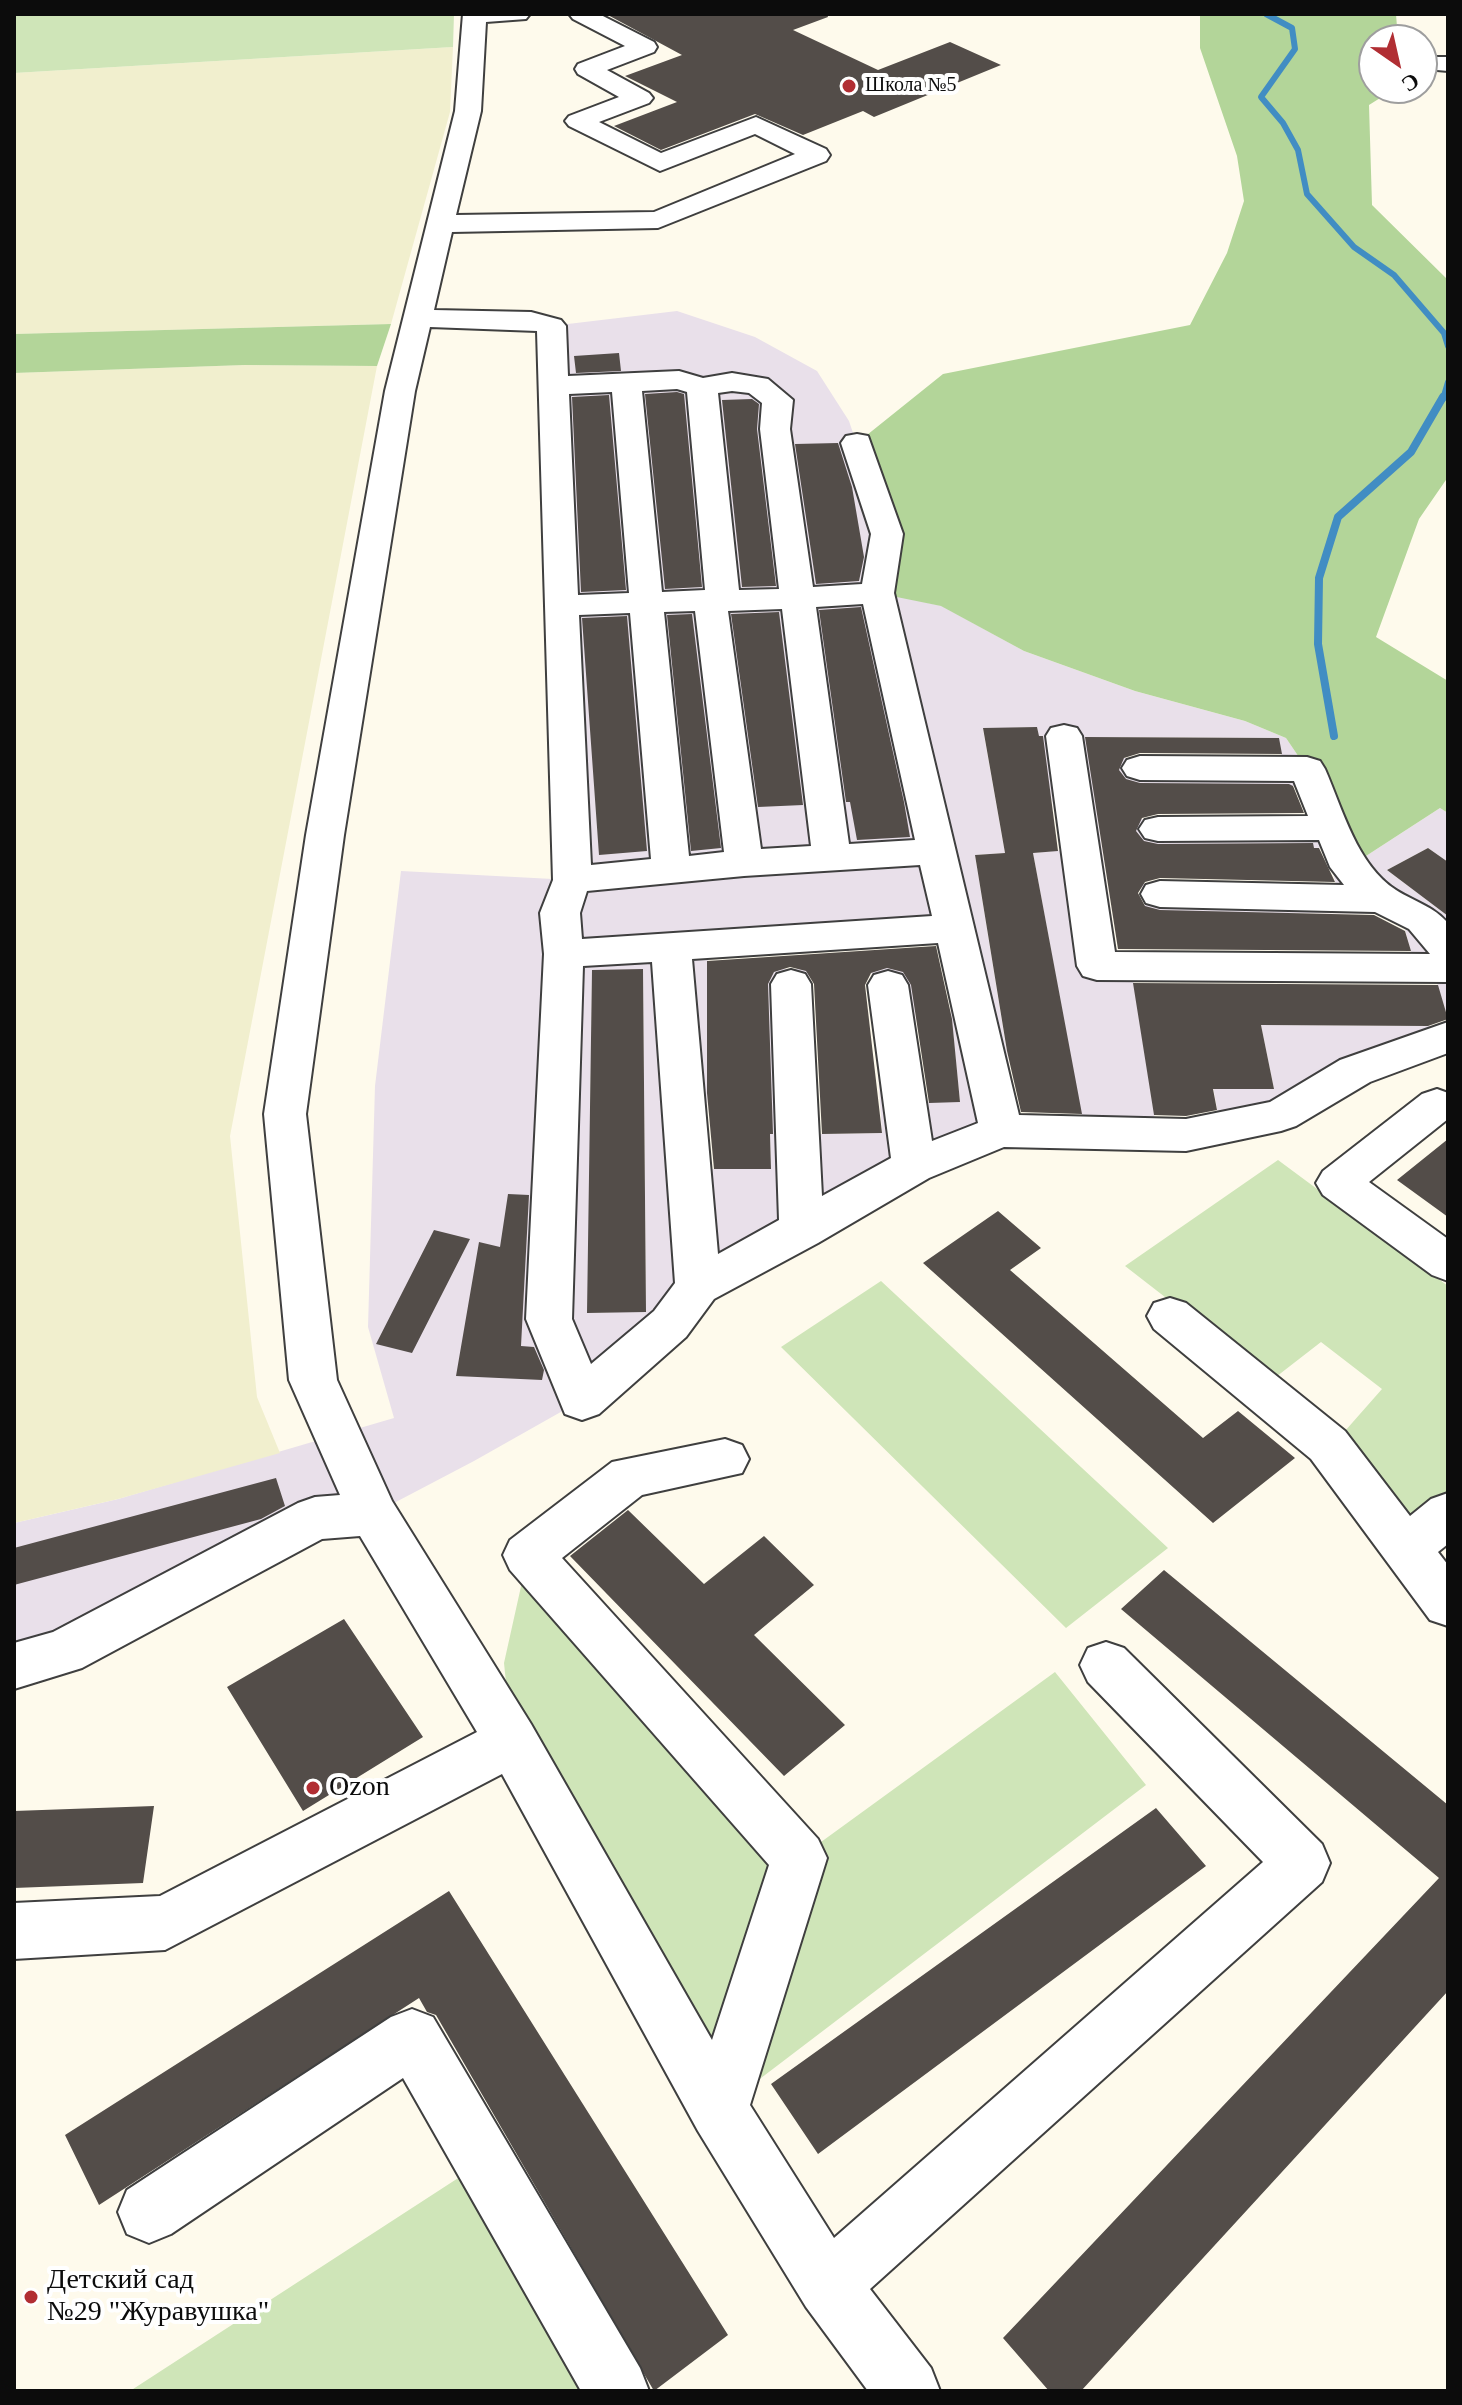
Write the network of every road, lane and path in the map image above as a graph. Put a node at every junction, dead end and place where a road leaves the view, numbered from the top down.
1 (518, 14) edge
2 (581, 14) edge
3 (475, 15) edge
4 (441, 224) junction
5 (418, 318) junction
6 (634, 381) junction
7 (551, 386) junction
8 (702, 387) junction
9 (857, 443) dead end
10 (877, 593) junction
11 (717, 599) junction
12 (798, 599) junction
13 (644, 601) junction
14 (561, 606) junction
15 (1064, 736) dead end
16 (1140, 768) dead end
17 (1330, 828) junction
18 (1158, 829) dead end
19 (937, 851) junction
20 (832, 859) junction
21 (744, 863) junction
22 (671, 871) junction
23 (572, 880) junction
24 (1160, 894) dead end
25 (1381, 899) junction
26 (954, 928) junction
27 (671, 946) junction
28 (1448, 949) edge
29 (564, 954) junction
30 (1448, 968) edge
31 (791, 984) dead end
32 (888, 985) dead end
33 (1448, 1037) edge
34 (1444, 1104) edge
35 (1001, 1131) junction
36 (914, 1166) junction
37 (802, 1231) junction
38 (1448, 1263) edge
39 (698, 1286) junction
40 (1170, 1316) dead end
41 (725, 1459) dead end
42 (373, 1514) junction
43 (1448, 1514) edge
44 (1407, 1549) junction
45 (1448, 1604) edge
46 (1106, 1665) dead end
47 (14, 1666) edge
48 (512, 1741) junction
49 (14, 1931) edge
50 (719, 2110) junction
51 (149, 2212) dead end
52 (828, 2285) junction
53 (891, 2385) edge
54 (617, 2391) edge

1 - 3 street
2 - 4 street
3 - 4 street
4 - 5 street
5 - 7 street
5 - 42 street
6 - 7 street
6 - 8 street
6 - 13 street
7 - 14 street
8 - 11 street
8 - 12 street
9 - 10 street
10 - 12 street
10 - 19 street
11 - 12 street
11 - 13 street
11 - 21 street
12 - 20 street
13 - 14 street
13 - 22 street
14 - 23 street
15 - 30 street
16 - 17 street
17 - 18 street
17 - 25 street
19 - 20 street
19 - 26 street
20 - 21 street
21 - 22 street
22 - 23 street
23 - 29 street
24 - 25 street
25 - 28 street
26 - 27 street
26 - 35 street
27 - 29 street
27 - 39 street
29 - 39 street
31 - 37 street
32 - 36 street
33 - 35 street
34 - 38 street
35 - 36 street
36 - 37 street
37 - 39 street
40 - 44 street
41 - 50 street
42 - 47 street
42 - 48 street
43 - 44 street
44 - 45 street
46 - 52 street
48 - 49 street
48 - 50 street
50 - 52 street
51 - 54 street
52 - 53 street

